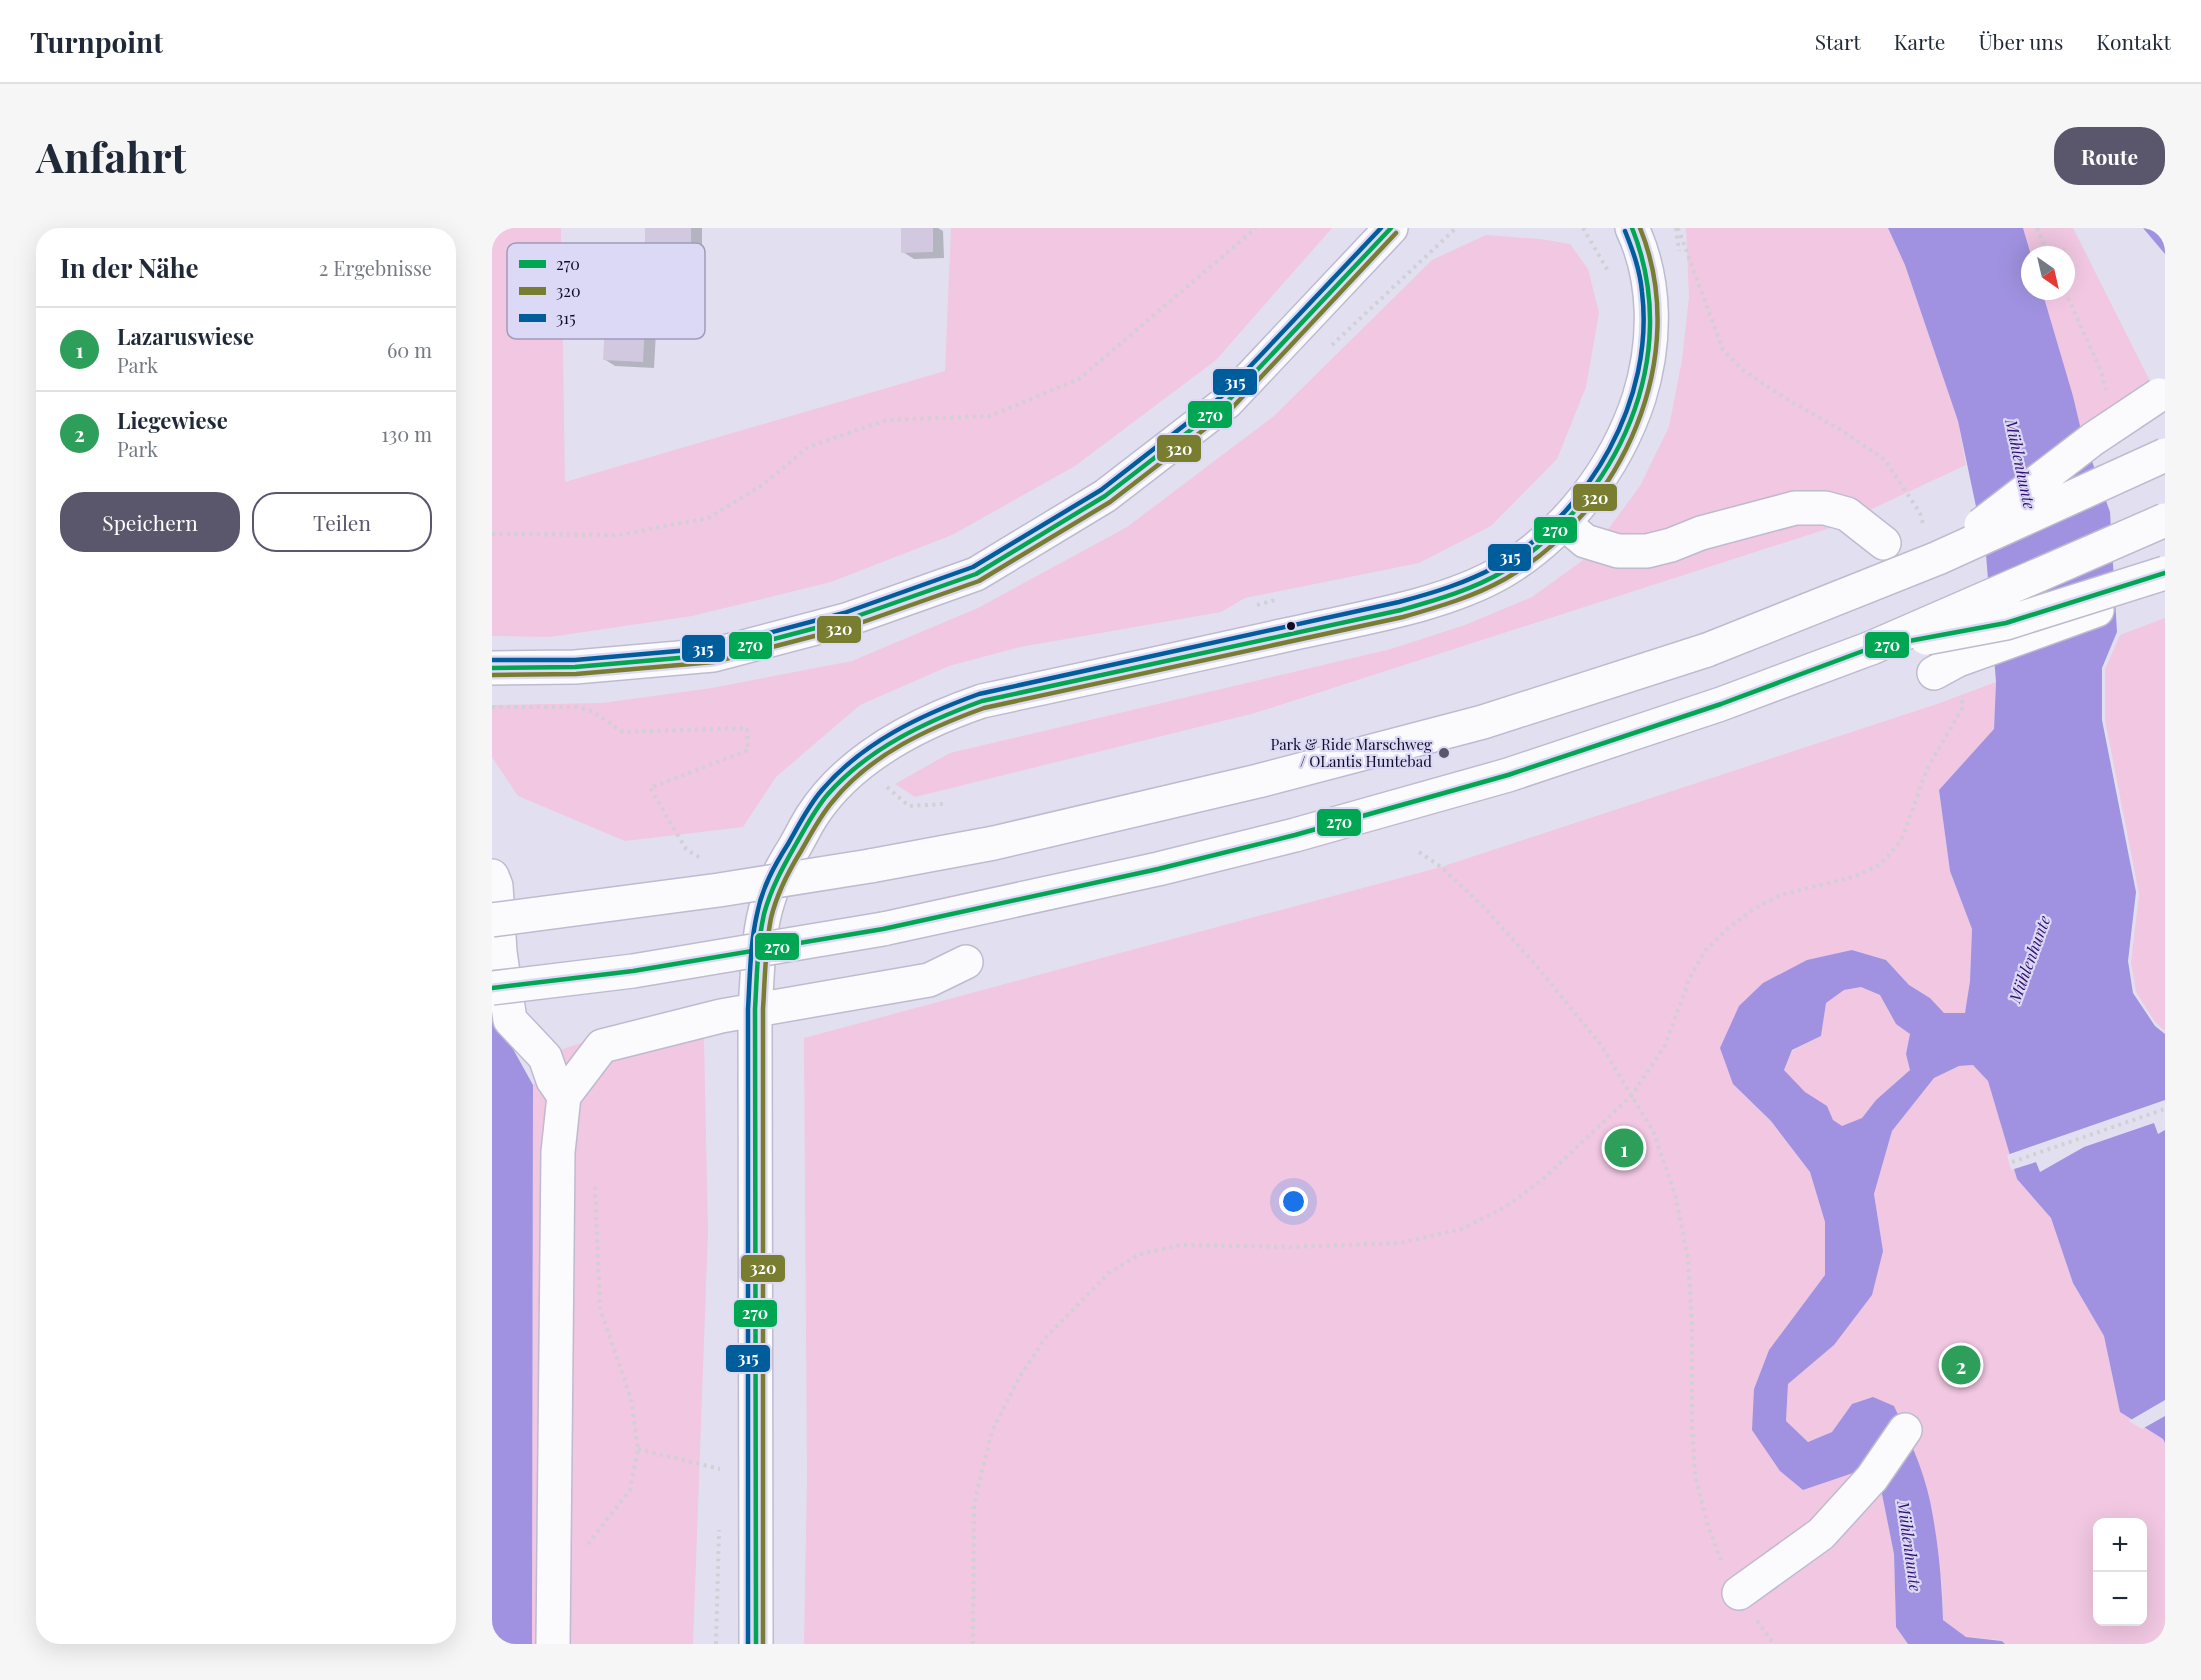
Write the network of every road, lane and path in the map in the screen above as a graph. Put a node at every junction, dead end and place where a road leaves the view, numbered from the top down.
1 (1256, 228) edge
2 (1391, 228) edge
3 (1583, 228) edge
4 (1632, 228) edge
5 (1678, 228) edge
6 (2037, 228) edge
7 (2045, 246) edge
8 (1614, 281) dead end
9 (2069, 300) edge
10 (2101, 372) dead end
11 (2162, 393) edge
12 (2165, 455) edge
13 (2165, 520) edge
14 (1564, 522) junction
15 (492, 534) edge
16 (1884, 543) dead end
17 (1932, 546) junction
18 (2165, 573) edge
19 (2165, 585) edge
20 (1284, 597) dead end
21 (1253, 607) dead end
22 (1871, 648) junction
23 (1946, 666) joint
24 (492, 668) edge
25 (492, 707) edge
26 (1419, 852) dead end
27 (704, 861) dead end
28 (492, 876) edge
29 (492, 920) edge
30 (966, 962) dead end
31 (492, 988) edge
32 (755, 1010) junction
33 (1632, 1095) junction
34 (564, 1096) junction
35 (2165, 1109) edge
36 (2012, 1162) dead end
37 (594, 1185) dead end
38 (1905, 1430) dead end
39 (638, 1449) junction
40 (720, 1469) dead end
41 (554, 1573) junction
42 (1739, 1593) junction
43 (553, 1644) edge
44 (756, 1644) edge
45 (973, 1644) edge
46 (1774, 1644) edge

1 - 15 path
2 - 24 main road
3 - 8 path
4 - 14 main road
5 - 17 path
6 - 7 path
9 - 10 path
11 - 17 main road, bridge
12 - 17 main road, bridge
13 - 22 main road, bridge
14 - 16 main road
14 - 32 main road
17 - 29 main road, bridge
18 - 22 main road, bridge
19 - 23 main road
20 - 21 path
22 - 31 main road, bridge
23 - 33 path
25 - 27 path
26 - 33 path
28 - 34 main road
30 - 32 main road
32 - 34 main road
32 - 44 main road
33 - 42 path
33 - 45 path
34 - 41 main road
35 - 36 path
37 - 39 path
38 - 42 main road
39 - 40 path
39 - 41 path
41 - 43 main road
42 - 46 path

